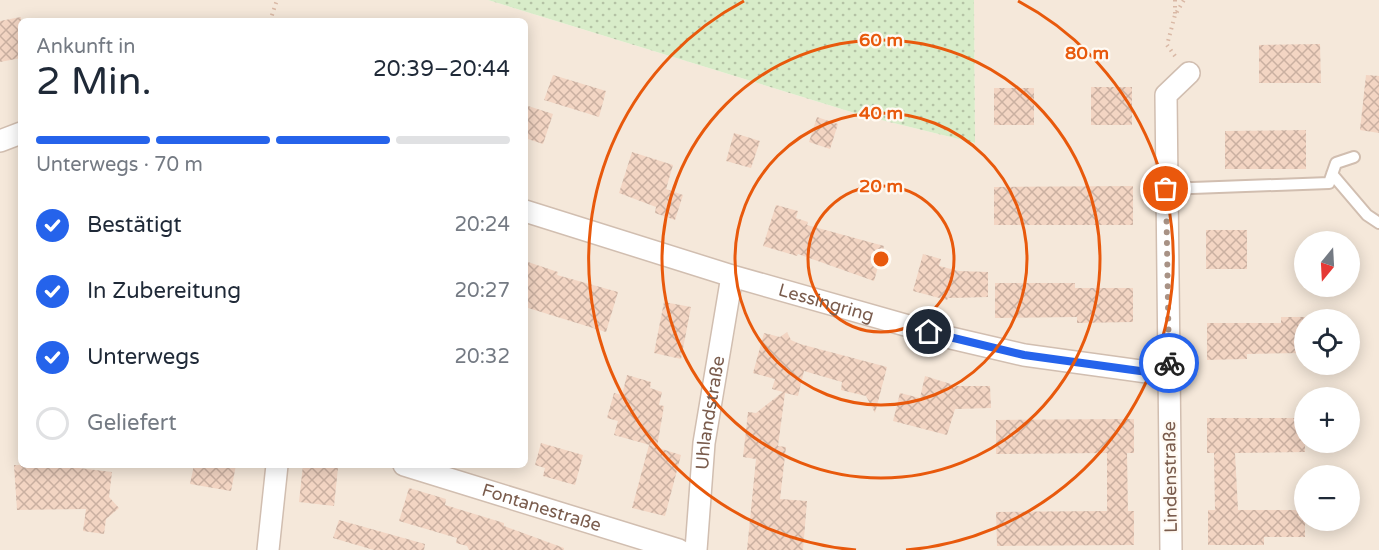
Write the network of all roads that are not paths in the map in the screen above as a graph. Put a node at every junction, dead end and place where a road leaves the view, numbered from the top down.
1 (1189, 73) road end
2 (18, 134) edge
3 (0, 141) edge
4 (1354, 157) dead end
5 (1332, 174) junction
6 (1166, 189) junction
7 (528, 212) edge
8 (1379, 223) edge
9 (732, 276) junction
10 (1169, 375) junction
11 (277, 468) edge
12 (414, 468) edge
13 (268, 550) edge
14 (679, 550) edge
15 (696, 550) edge
16 (1172, 550) edge

1 - 6 street, Lindenstraße
2 - 3 street
4 - 5 lane
5 - 6 lane
5 - 8 lane
6 - 10 street, Lindenstraße
7 - 9 street, Lessingring
9 - 10 street, Lessingring
9 - 15 street, Uhlandstraße
10 - 16 street, Lindenstraße
11 - 13 street
12 - 14 street, Fontanestraße

